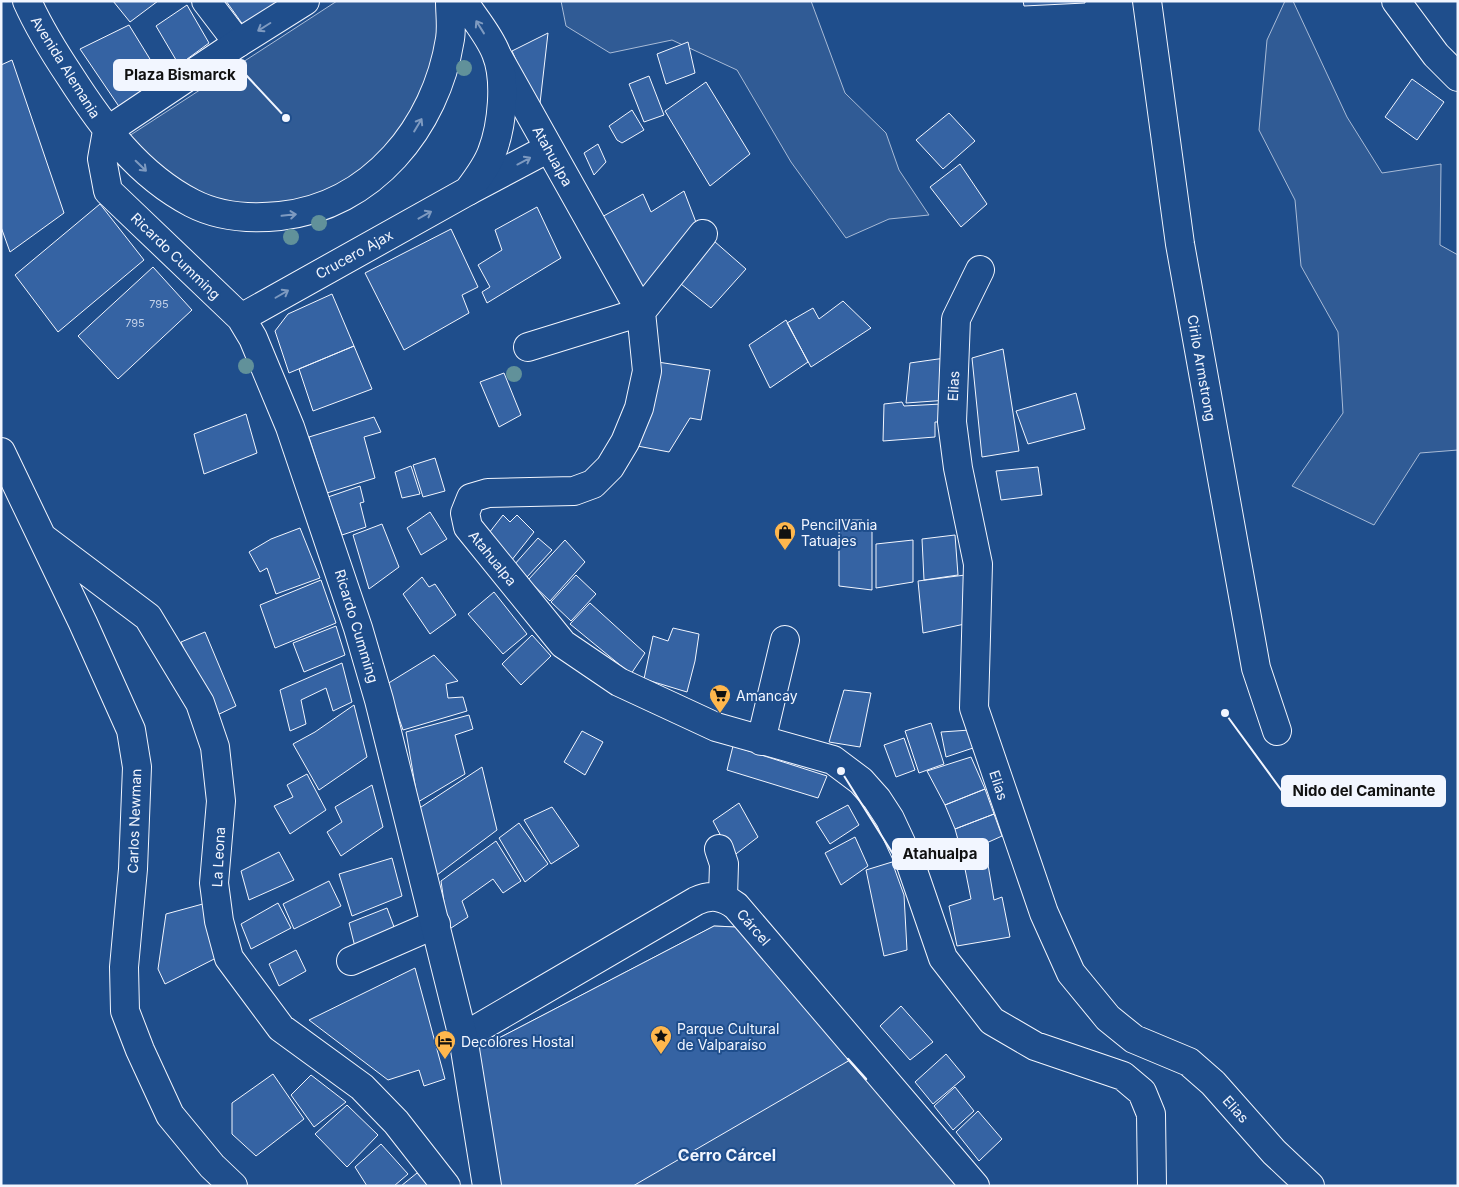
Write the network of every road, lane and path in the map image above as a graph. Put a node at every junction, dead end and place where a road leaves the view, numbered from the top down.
1 (27, 1) edge
2 (206, 1) edge
3 (305, 1) edge
4 (450, 1) edge
5 (463, 1) edge
6 (1147, 1) edge
7 (1396, 1) edge
8 (238, 43) junction
9 (496, 54) junction
10 (1458, 77) edge
11 (107, 131) junction
12 (549, 148) junction
13 (468, 191) junction
14 (703, 234) dead end
15 (980, 270) dead end
16 (641, 312) junction
17 (240, 318) junction
18 (528, 347) dead end
19 (1, 452) edge
20 (43, 538) junction
21 (785, 640) dead end
22 (1277, 731) dead end
23 (761, 741) junction
24 (719, 849) dead end
25 (723, 897) junction
26 (436, 924) junction
27 (351, 961) dead end
28 (463, 1037) junction
29 (233, 1186) edge
30 (446, 1186) edge
31 (487, 1186) edge
32 (975, 1186) edge
33 (1152, 1186) edge
34 (1310, 1186) edge

1 - 11 street, Avenida Alemania
2 - 8 street
3 -> 8 street, Avenida Alemania
11 -> 4 street, Avenida Alemania
9 -> 5 street, Atahualpa
6 - 22 street, Cirilo Armstrong
7 - 10 street
8 - 11 street, Avenida Alemania
9 - 12 street, Atahualpa
9 - 13 street, Crucero Ajax
11 - 17 street, Ricardo Cumming
13 -> 12 street, Crucero Ajax
12 - 16 street, Atahualpa
17 -> 13 street, Crucero Ajax
14 - 16 street
15 - 34 street, Elias
16 - 18 street
16 - 23 street, Atahualpa
17 - 26 street, Ricardo Cumming
19 - 20 street, Carlos Newman
20 - 29 street, Carlos Newman
20 - 30 street, La Leona
21 - 23 street
23 - 33 street, Atahualpa
24 - 25 street
25 - 28 street
25 - 32 street, Cárcel
26 - 27 street
26 - 28 street, Ricardo Cumming
28 - 31 street, Ricardo Cumming

